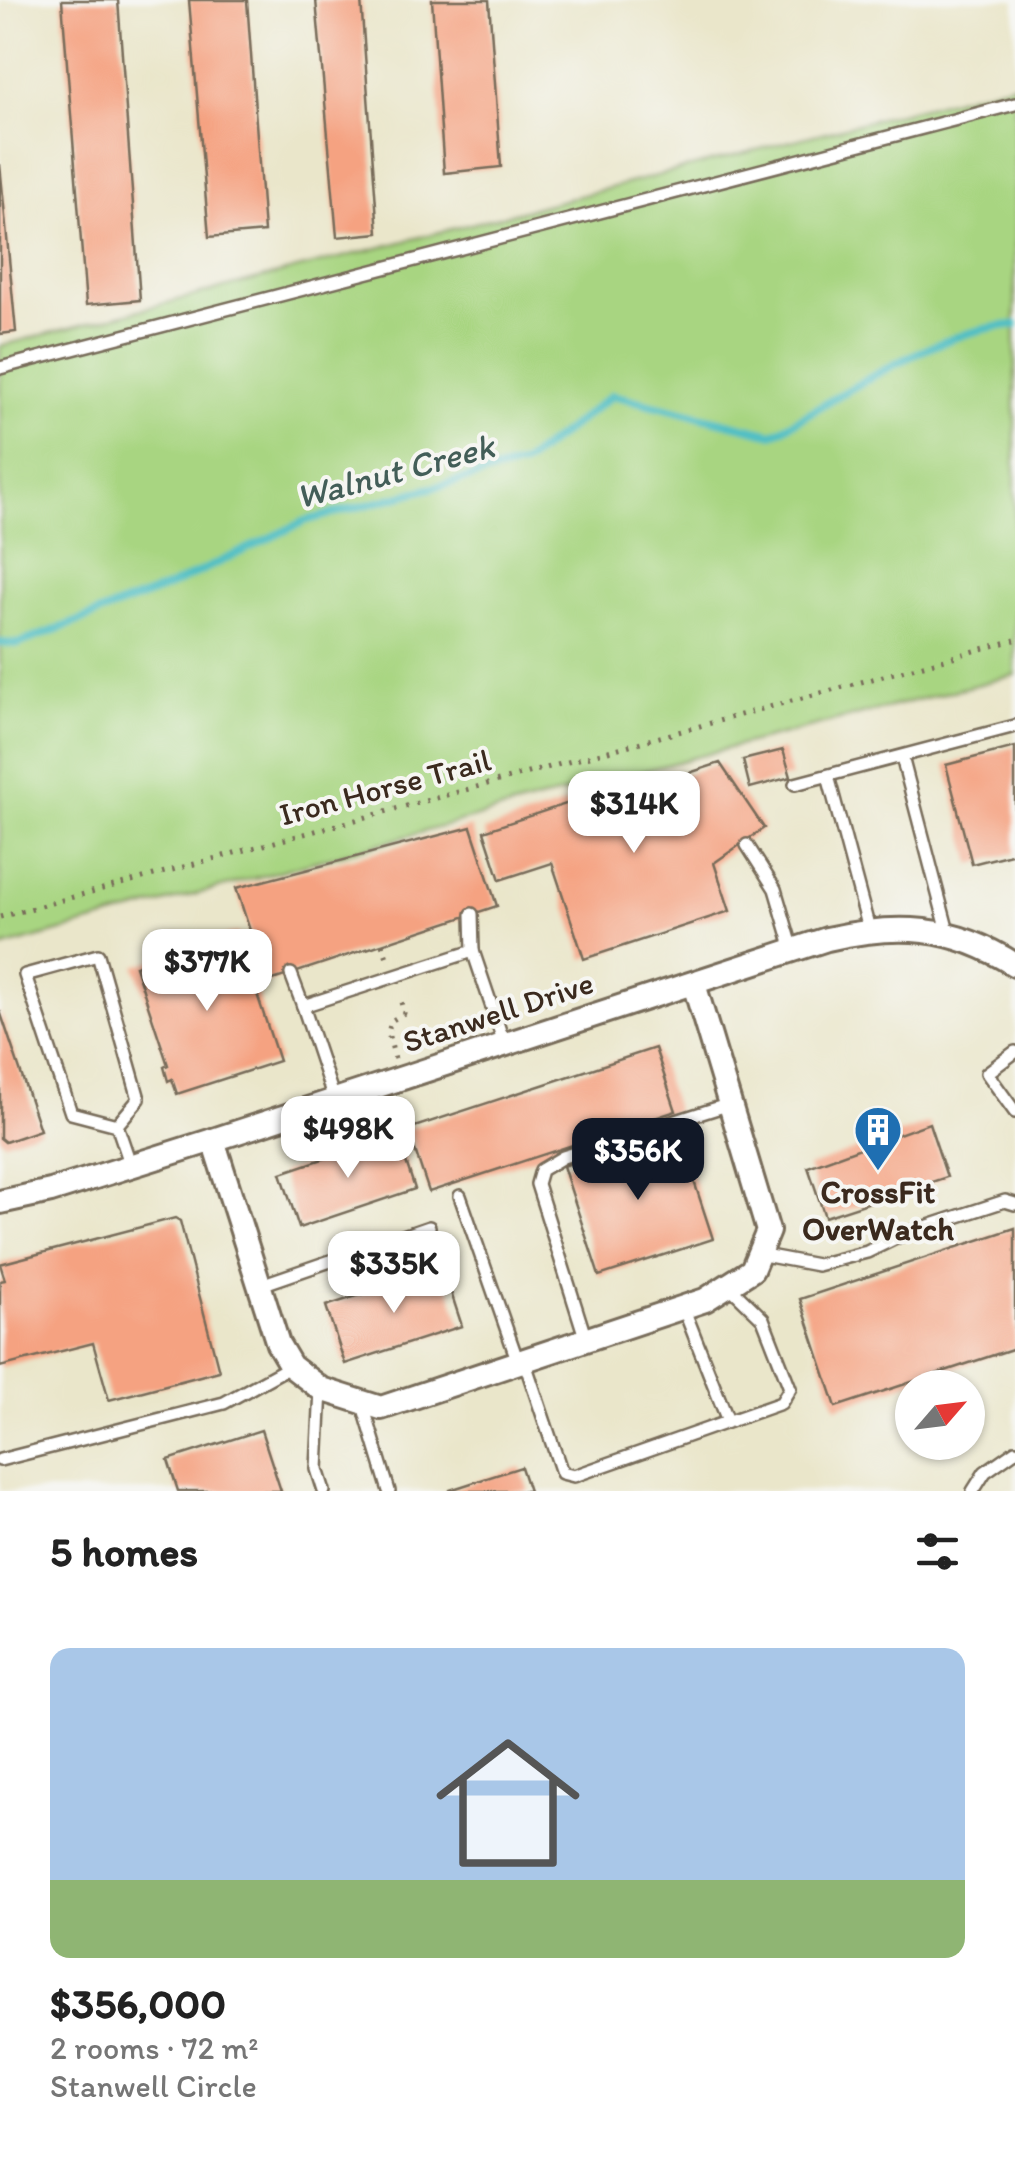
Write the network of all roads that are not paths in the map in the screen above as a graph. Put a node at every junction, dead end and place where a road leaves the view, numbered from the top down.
1 (1015, 104) edge
2 (0, 368) edge
3 (1015, 726) edge
4 (902, 756) junction
5 (828, 776) junction
6 (795, 784) dead end
7 (747, 845) dead end
8 (472, 914) dead end
9 (869, 929) junction
10 (948, 932) junction
11 (793, 950) junction
12 (473, 951) junction
13 (1015, 966) edge
14 (291, 974) dead end
15 (694, 984) junction
16 (303, 1006) junction
17 (504, 1043) junction
18 (1015, 1052) edge
19 (334, 1099) junction
20 (730, 1104) junction
21 (1015, 1112) edge
22 (117, 1125) junction
23 (214, 1140) junction
24 (131, 1166) junction
25 (460, 1196) dead end
26 (0, 1202) edge
27 (1015, 1204) edge
28 (429, 1227) dead end
29 (758, 1254) junction
30 (728, 1285) junction
31 (258, 1286) junction
32 (684, 1307) junction
33 (586, 1340) junction
34 (521, 1362) junction
35 (292, 1366) junction
36 (321, 1390) junction
37 (362, 1402) junction
38 (728, 1421) junction
39 (1015, 1451) edge
40 (0, 1460) edge
41 (324, 1491) edge
42 (389, 1491) edge
43 (973, 1491) edge

1 - 2 lane
3 - 4 lane
4 - 5 lane
4 - 10 lane
5 - 6 lane
5 - 9 lane
7 - 11 lane
8 - 12 lane
9 - 10 street, Stanwell Drive
9 - 11 street, Stanwell Drive
10 - 13 street, Stanwell Drive
11 - 15 street, Stanwell Drive
12 - 16 lane
12 - 17 lane
14 - 16 lane
15 - 17 street, Stanwell Drive
15 - 20 street
16 - 19 lane
17 - 19 street, Stanwell Drive
18 - 21 lane
19 - 23 street, Stanwell Drive
20 - 29 street
20 - 33 lane
22 - 22 lane
22 - 24 lane
23 - 24 street, Stanwell Drive
23 - 31 street
24 - 26 street, Stanwell Drive
25 - 34 lane
27 - 29 lane
28 - 31 lane
29 - 30 street
30 - 32 street
30 - 38 lane
31 - 35 street
32 - 33 street
32 - 38 lane
33 - 34 street
34 - 37 street
34 - 38 lane
35 - 36 street
35 - 40 lane
36 - 37 street
36 - 41 lane
37 - 42 lane
39 - 43 lane

